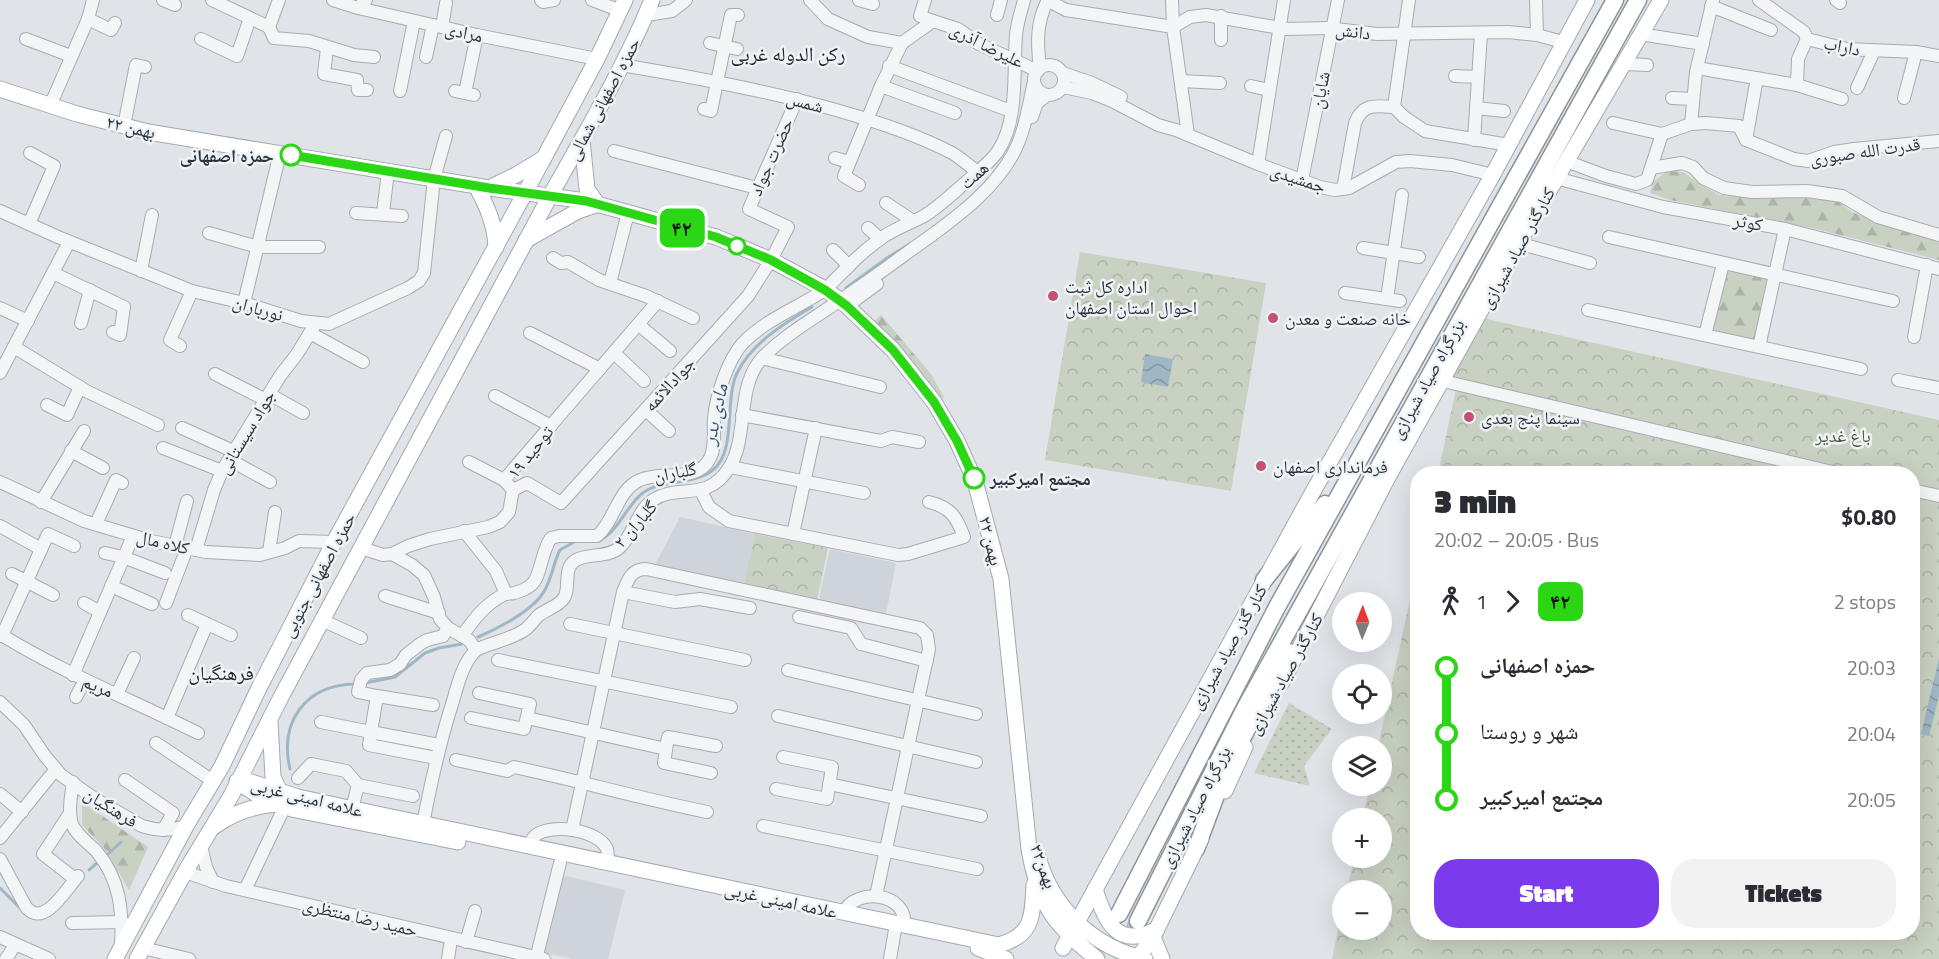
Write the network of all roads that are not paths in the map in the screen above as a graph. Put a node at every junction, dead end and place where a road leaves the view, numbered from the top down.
1 (93, 0) edge
2 (212, 0) edge
3 (279, 0) edge
4 (333, 0) edge
5 (542, 0) edge
6 (554, 0) edge
7 (592, 0) edge
8 (652, 0) edge
9 (686, 0) edge
10 (810, 0) edge
11 (859, 0) edge
12 (925, 0) edge
13 (1001, 0) edge
14 (1024, 0) edge
15 (1047, 0) edge
16 (1172, 0) edge
17 (1284, 0) edge
18 (1338, 0) edge
19 (1409, 0) edge
20 (1536, 0) edge
21 (1587, 0) edge
22 (1615, 0) edge
23 (1638, 0) edge
24 (1660, 0) edge
25 (1759, 0) edge
26 (157, 3) edge
27 (446, 3) dead end
28 (1712, 3) edge
29 (873, 4) dead end
30 (175, 5) dead end
31 (623, 6) edge
32 (646, 15) junction
33 (738, 15) dead end
34 (997, 15) dead end
35 (1221, 16) junction
36 (250, 18) junction
37 (88, 19) junction
38 (414, 21) junction
39 (933, 21) junction
40 (115, 23) dead end
41 (438, 26) junction
42 (268, 27) junction
43 (1173, 27) junction
44 (1279, 28) junction
45 (1333, 29) junction
46 (1771, 30) dead end
47 (1481, 33) junction
48 (1405, 34) junction
49 (1640, 34) junction
50 (477, 35) junction
51 (1537, 35) junction
52 (26, 39) dead end
53 (201, 39) dead end
54 (1808, 39) junction
55 (1221, 40) dead end
56 (1563, 42) junction
57 (710, 43) dead end
58 (902, 43) junction
59 (1703, 44) junction
60 (327, 48) junction
61 (731, 48) junction
62 (1874, 51) junction
63 (1916, 52) junction
64 (71, 56) junction
65 (1939, 56) edge
66 (374, 57) dead end
67 (426, 57) dead end
68 (597, 58) junction
69 (1015, 59) junction
70 (1623, 64) junction
71 (621, 65) junction
72 (1647, 65) dead end
73 (889, 66) junction
74 (145, 67) dead end
75 (1697, 68) junction
76 (1037, 74) junction
77 (1063, 74) junction
78 (1455, 76) dead end
79 (1478, 77) junction
80 (1757, 78) junction
81 (718, 81) junction
82 (1181, 81) junction
83 (1220, 83) dead end
84 (1797, 85) junction
85 (881, 86) junction
86 (1251, 86) dead end
87 (1063, 87) junction
88 (1857, 88) dead end
89 (0, 89) edge
90 (367, 90) dead end
91 (1269, 90) junction
92 (400, 91) dead end
93 (465, 93) dead end
94 (1047, 95) junction
95 (1672, 98) dead end
96 (1904, 98) dead end
97 (797, 99) junction
98 (1693, 99) junction
99 (1842, 99) dead end
100 (1127, 104) junction
101 (50, 106) junction
102 (1394, 107) junction
103 (1476, 108) junction
104 (704, 109) dead end
105 (1011, 111) junction
106 (1504, 111) dead end
107 (567, 113) junction
108 (954, 113) dead end
109 (866, 119) junction
110 (1612, 123) dead end
111 (591, 124) junction
112 (1691, 124) junction
113 (124, 126) junction
114 (1662, 134) junction
115 (1188, 135) junction
116 (446, 136) dead end
117 (582, 140) junction
118 (1474, 140) junction
119 (1746, 140) junction
120 (1939, 141) edge
121 (1509, 145) junction
122 (614, 151) dead end
123 (30, 153) dead end
124 (280, 153) junction
125 (544, 158) junction
126 (835, 158) dead end
127 (1566, 161) junction
128 (849, 162) junction
129 (1258, 164) junction
130 (1651, 168) junction
131 (388, 171) junction
132 (978, 172) junction
133 (1492, 176) junction
134 (1556, 178) junction
135 (434, 179) junction
136 (1302, 180) junction
137 (859, 185) dead end
138 (483, 187) junction
139 (757, 188) junction
140 (1343, 189) junction
141 (525, 193) junction
142 (1402, 195) dead end
143 (550, 196) junction
144 (886, 203) dead end
145 (598, 205) junction
146 (356, 213) dead end
147 (383, 213) junction
148 (628, 213) junction
149 (1, 214) edge
150 (152, 215) dead end
151 (402, 216) dead end
152 (913, 221) junction
153 (29, 224) junction
154 (868, 228) dead end
155 (1785, 229) junction
156 (208, 233) dead end
157 (1939, 235) edge
158 (1609, 237) dead end
159 (880, 239) junction
160 (526, 240) junction
161 (69, 242) junction
162 (1518, 243) junction
163 (258, 247) junction
164 (496, 247) junction
165 (319, 248) dead end
166 (919, 248) junction
167 (1363, 248) dead end
168 (833, 250) dead end
169 (1394, 252) junction
170 (1419, 257) dead end
171 (553, 258) dead end
172 (771, 260) junction
173 (1590, 263) dead end
174 (1723, 264) junction
175 (849, 266) junction
176 (1933, 267) edge
177 (141, 271) junction
178 (482, 272) junction
179 (53, 273) junction
180 (1775, 274) junction
181 (504, 282) junction
182 (610, 283) junction
183 (90, 290) junction
184 (825, 290) junction
185 (192, 291) junction
186 (1345, 293) dead end
187 (1387, 299) junction
188 (658, 301) junction
189 (1400, 301) dead end
190 (1893, 301) dead end
191 (244, 303) junction
192 (843, 303) junction
193 (0, 308) edge
194 (1588, 310) dead end
195 (693, 318) dead end
196 (28, 321) junction
197 (81, 323) dead end
198 (639, 325) junction
199 (313, 328) junction
200 (113, 332) dead end
201 (530, 333) dead end
202 (1705, 335) junction
203 (1914, 337) dead end
204 (180, 346) dead end
205 (14, 347) junction
206 (1759, 347) junction
207 (670, 351) dead end
208 (614, 353) junction
209 (762, 358) junction
210 (363, 362) dead end
211 (600, 369) junction
212 (1862, 369) dead end
213 (0, 373) edge
214 (215, 374) dead end
215 (1898, 380) dead end
216 (644, 381) dead end
217 (1443, 381) junction
218 (80, 387) junction
219 (879, 387) dead end
220 (1939, 388) edge
221 (495, 396) dead end
222 (267, 397) junction
223 (47, 405) dead end
224 (646, 410) junction
225 (303, 413) dead end
226 (742, 415) junction
227 (158, 425) dead end
228 (551, 426) junction
229 (182, 428) dead end
230 (816, 428) junction
231 (84, 430) dead end
232 (669, 431) dead end
233 (919, 442) dead end
234 (164, 448) dead end
235 (71, 451) junction
236 (232, 456) junction
237 (469, 462) dead end
238 (1807, 466) edge
239 (730, 467) junction
240 (103, 468) dead end
241 (1354, 469) junction
242 (222, 471) junction
243 (804, 480) junction
244 (0, 482) edge
245 (270, 482) dead end
246 (123, 483) dead end
247 (508, 485) junction
248 (701, 491) junction
249 (1920, 492) edge
250 (864, 493) dead end
251 (1939, 496) edge
252 (1360, 499) junction
253 (187, 501) dead end
254 (42, 502) junction
255 (929, 502) dead end
256 (275, 512) dead end
257 (96, 524) junction
258 (0, 526) edge
259 (464, 531) junction
260 (793, 534) junction
261 (133, 536) junction
262 (334, 542) junction
263 (74, 546) dead end
264 (186, 548) junction
265 (361, 548) junction
266 (41, 549) junction
267 (269, 552) junction
268 (105, 554) dead end
269 (392, 554) junction
270 (123, 557) junction
271 (165, 573) dead end
272 (12, 574) dead end
273 (1264, 580) junction
274 (27, 581) junction
275 (111, 586) junction
276 (623, 592) junction
277 (506, 594) junction
278 (53, 595) dead end
279 (386, 596) dead end
280 (84, 603) dead end
281 (166, 603) dead end
282 (152, 604) dead end
283 (750, 608) dead end
284 (100, 612) junction
285 (439, 613) junction
286 (188, 615) dead end
287 (799, 617) dead end
288 (324, 621) junction
289 (207, 624) junction
290 (570, 624) dead end
291 (448, 628) junction
292 (613, 634) junction
293 (1, 635) edge
294 (231, 635) dead end
295 (462, 636) junction
296 (361, 638) dead end
297 (476, 650) junction
298 (134, 658) dead end
299 (498, 660) dead end
300 (745, 660) dead end
301 (927, 661) junction
302 (788, 670) dead end
303 (73, 675) junction
304 (85, 680) junction
305 (603, 680) junction
306 (259, 688) junction
307 (480, 693) dead end
308 (117, 694) junction
309 (377, 696) junction
310 (76, 697) dead end
311 (281, 697) junction
312 (918, 700) junction
313 (1, 705) edge
314 (433, 705) dead end
315 (731, 707) dead end
316 (976, 714) dead end
317 (778, 716) dead end
318 (167, 718) junction
319 (471, 718) dead end
320 (527, 718) junction
321 (270, 719) junction
322 (321, 722) dead end
323 (370, 732) junction
324 (592, 732) junction
325 (198, 734) dead end
326 (156, 743) dead end
327 (439, 745) junction
328 (909, 745) junction
329 (716, 746) dead end
330 (666, 749) junction
331 (783, 757) dead end
332 (436, 758) junction
333 (456, 760) dead end
334 (976, 762) dead end
335 (56, 769) junction
336 (711, 772) dead end
337 (216, 776) junction
338 (298, 777) dead end
339 (125, 780) dead end
340 (237, 780) junction
341 (582, 781) junction
342 (73, 782) junction
343 (829, 784) junction
344 (358, 785) junction
345 (776, 789) dead end
346 (0, 794) edge
347 (413, 796) dead end
348 (898, 798) junction
349 (1024, 801) junction
350 (280, 806) junction
351 (352, 809) junction
352 (22, 812) junction
353 (707, 812) dead end
354 (70, 813) junction
355 (981, 816) dead end
356 (423, 824) junction
357 (186, 826) junction
358 (763, 826) dead end
359 (212, 827) junction
360 (163, 830) junction
361 (572, 830) junction
362 (0, 838) edge
363 (201, 846) junction
364 (528, 846) junction
365 (1196, 849) junction
366 (887, 850) junction
367 (0, 858) edge
368 (560, 863) junction
369 (608, 863) junction
370 (977, 869) dead end
371 (185, 872) junction
372 (1034, 879) junction
373 (213, 882) junction
374 (1050, 887) junction
375 (245, 890) junction
376 (1095, 890) junction
377 (876, 896) junction
378 (475, 911) dead end
379 (843, 913) junction
380 (1119, 914) tunnel mouth
381 (1138, 921) tunnel mouth
382 (72, 922) dead end
383 (123, 922) junction
384 (898, 927) junction
385 (1155, 933) junction
386 (0, 937) edge
387 (451, 939) junction
388 (466, 942) junction
389 (1066, 942) edge
390 (10, 952) edge
391 (140, 953) edge
392 (118, 954) edge
393 (539, 958) edge
394 (1140, 958) edge
395 (49, 959) edge
396 (189, 959) edge
397 (448, 959) edge
398 (890, 959) edge
399 (1006, 959) edge
400 (1097, 959) edge
401 (1162, 959) edge

1 - 37 street
2 - 36 street
3 - 42 street
4 - 38 street, مرادی
5 - 6 street
7 - 31 street
8 - 32 main road, حمزه اصفهانی شمالی
9 - 32 street
10 - 58 street
11 - 29 street
12 - 39 street
13 - 34 street
14 - 69 street, همت
15 - 43 street
15 - 76 street
16 - 43 street
17 - 44 street
18 - 45 street, شایان
19 - 48 street
20 - 51 street
21 - 56 main road
22 - 241 highway, بزرگراه صیاد شیرازی
23 - 252 highway, بزرگراه صیاد شیرازی
24 - 49 main road, کنارگذر صیاد شیرازی
25 - 54 street, داراب
26 - 30 street
27 - 41 street
28 - 46 street
28 - 59 street
31 - 68 main road, حمزه اصفهانی شمالی
32 - 71 main road, حمزه اصفهانی شمالی
33 - 61 street
35 - 43 street, دانش
35 - 44 street, دانش
35 - 55 street
36 - 42 street
36 - 53 street
37 - 40 street
37 - 64 street
38 - 41 street, مرادی
38 - 92 street
39 - 58 street, علیرضا آذری
39 - 69 street, علیرضا آذری
41 - 50 street, مرادی
41 - 67 street
42 - 60 street
43 - 82 street
44 - 45 street, دانش
44 - 91 street
45 - 48 street, دانش
45 - 136 street, شایان
47 - 48 street, دانش
47 - 51 street, دانش
47 - 79 street
48 - 102 street
49 - 59 street
49 - 70 main road, کنارگذر صیاد شیرازی
50 - 68 street, مرادی
50 - 93 street
51 - 56 street, دانش
52 - 64 street
54 - 62 street, داراب
54 - 84 street
56 - 121 main road
57 - 61 street
58 - 73 street
59 - 75 street
60 - 66 street
60 - 90 street
61 - 81 street
62 - 63 street, داراب
62 - 88 street
63 - 65 street, داراب
63 - 96 street
64 - 101 street
68 - 107 main road, حمزه اصفهانی شمالی
69 - 76 street, علیرضا آذری
69 - 105 street, همت
70 - 72 street
70 - 127 main road, کنارگذر صیاد شیرازی
71 - 81 street, شمس
71 - 111 main road, حمزه اصفهانی شمالی
73 - 85 street
73 - 105 street
74 - 113 street
75 - 80 street
75 - 98 street
76 - 77 street
76 - 94 street
76 - 166 street
77 - 87 street
77 - 100 street
78 - 79 street
79 - 103 street
80 - 84 street
80 - 119 street
81 - 97 street, شمس
81 - 104 street
82 - 83 street
82 - 115 street
84 - 99 street
85 - 108 street
85 - 109 street
86 - 91 street
87 - 94 street
87 - 100 street
89 - 101 main road, ۲۲ بهمن
91 - 129 street
94 - 166 street
95 - 98 street
97 - 109 street, شمس
97 - 139 street, حضرت جواد
98 - 112 street
100 - 115 street, جمشیدی
101 - 113 main road, ۲۲ بهمن
102 - 118 street
102 - 140 street
103 - 106 street
103 - 118 street
105 - 132 street, همت
107 - 111 main road
107 - 125 main road, حمزه اصفهانی شمالی
109 - 128 street
109 - 132 street, شمس
110 - 114 street
111 - 117 main road, حمزه اصفهانی شمالی
112 - 114 street, قدرت الله صبوری
112 - 119 street, قدرت الله صبوری
113 - 124 main road, ۲۲ بهمن
114 - 130 street
115 - 129 street, جمشیدی
116 - 135 street, نورباران
117 - 143 main road, حمزه اصفهانی شمالی
117 - 145 main road
118 - 121 street
119 - 120 street, قدرت الله صبوری
121 - 133 main road
122 - 139 street
123 - 153 street
124 - 131 main road, ۲۲ بهمن
124 - 163 street
125 - 138 main road
125 - 141 main road, حمزه اصفهانی شمالی
126 - 128 street
127 - 130 street
127 - 134 main road, کنارگذر صیاد شیرازی
128 - 137 street
129 - 136 street, جمشیدی
130 - 157 street
131 - 135 main road, ۲۲ بهمن
131 - 147 street
132 - 152 street, همت
133 - 140 street, جمشیدی
133 - 273 main road, کنار گذر صیاد شیرازی
134 - 155 street, کوثر
134 - 162 main road, کنارگذر صیاد شیرازی
135 - 138 main road, ۲۲ بهمن
135 - 199 street, نورباران
136 - 140 street, جمشیدی
138 - 141 main road, ۲۲ بهمن
138 - 164 main road
139 - 172 street, حضرت جواد
141 - 143 main road, ۲۲ بهمن
141 - 164 main road, حمزه اصفهانی جنوبی
142 - 169 street
143 - 145 main road, ۲۲ بهمن
143 - 160 main road, حمزه اصفهانی جنوبی
144 - 152 street
145 - 148 main road, ۲۲ بهمن
145 - 160 main road
146 - 147 street
147 - 151 street
148 - 172 main road, ۲۲ بهمن
148 - 182 street
149 - 153 street, نورباران
150 - 177 street
152 - 159 street, همت
153 - 161 street, نورباران
154 - 159 street
155 - 176 street, کوثر
155 - 180 street
156 - 163 street
158 - 174 street
159 - 175 street, همت
160 - 181 main road, حمزه اصفهانی جنوبی
161 - 177 street, نورباران
161 - 179 street
162 - 173 street
162 - 217 main road, کنارگذر صیاد شیرازی
163 - 165 street
163 - 191 street
164 - 178 main road, حمزه اصفهانی جنوبی
166 - 192 street
167 - 169 street
168 - 175 street
169 - 170 street
169 - 187 street
171 - 182 street
172 - 184 main road, ۲۲ بهمن
172 - 224 street, جوادالائمه
174 - 180 street
174 - 202 street
175 - 184 street, همت
176 - 203 street
177 - 185 street, نورباران
178 - 181 main road
178 - 262 main road, حمزه اصفهانی جنوبی
179 - 183 street
179 - 196 street
180 - 190 street
180 - 206 street
181 - 265 main road, حمزه اصفهانی جنوبی
182 - 188 street
183 - 197 street
183 - 200 street
184 - 192 main road, ۲۲ بهمن
184 - 277 street, گلباران
185 - 191 street, نورباران
185 - 204 street
186 - 187 street
187 - 189 street
188 - 195 street
188 - 198 street, توحید ۱۹
191 - 199 street, نورباران
192 - 209 street
192 - 349 main road, ۲۲ بهمن
193 - 196 street
194 - 202 street
196 - 205 street
198 - 207 street
198 - 208 street, توحید ۱۹
199 - 210 street
199 - 222 street, جواد سیستانی
201 - 211 street
202 - 206 street
205 - 213 street
205 - 218 street
206 - 212 street
208 - 211 street, توحید ۱۹
208 - 216 street
209 - 219 street
209 - 226 street
211 - 228 street, توحید ۱۹
214 - 222 street
215 - 220 street
217 - 238 street
217 - 365 main road, کنارگذر صیاد شیرازی
218 - 223 street
218 - 227 street
221 - 228 street
222 - 225 street
222 - 236 street, جواد سیستانی
224 - 232 street
224 - 247 street, جوادالائمه
226 - 230 street
226 - 239 street
228 - 247 street, توحید ۱۹
229 - 236 street
230 - 233 street
230 - 243 street
231 - 235 street
234 - 242 street
235 - 240 street
235 - 254 street
236 - 242 street, جواد سیستانی
236 - 245 street
237 - 247 street
239 - 243 street
239 - 248 street
241 - 273 highway
241 - 380 highway, بزرگراه صیاد شیرازی
242 - 264 street, جواد سیستانی
243 - 250 street
243 - 260 street
244 - 254 street, کلاه مال
246 - 257 street
247 - 259 street, توحید ۱۹
248 - 260 street
248 - 297 street, گلباران ۲
249 - 251 street
252 - 365 highway
252 - 381 highway, بزرگراه صیاد شیرازی
253 - 264 street
254 - 257 street, کلاه مال
255 - 260 street
256 - 267 street
257 - 261 street, کلاه مال
258 - 266 street
259 - 269 street, توحید ۱۹
259 - 277 street
261 - 264 street, کلاه مال
261 - 270 street
262 - 267 street, کلاه مال
262 - 306 main road, حمزه اصفهانی جنوبی
263 - 266 street
264 - 267 street, کلاه مال
264 - 281 street
265 - 269 street
265 - 288 main road, حمزه اصفهانی جنوبی
266 - 274 street
268 - 270 street
269 - 285 street
270 - 271 street
270 - 275 street
272 - 274 street
273 - 376 main road, کنار گذر صیاد شیرازی
274 - 278 street
274 - 293 street
275 - 282 street
275 - 284 street
276 - 283 street
276 - 292 street
276 - 301 street
277 - 295 street, گلباران
279 - 285 street
280 - 284 street
284 - 303 street
285 - 291 street
286 - 289 street
287 - 301 street
288 - 296 street
288 - 311 main road, حمزه اصفهانی جنوبی
289 - 294 street
289 - 318 street
290 - 292 street
291 - 295 street
291 - 309 street
292 - 300 street
292 - 305 street
293 - 303 street, مریم
295 - 297 street
297 - 327 street
298 - 308 street
299 - 305 street
301 - 312 street
302 - 312 street
303 - 304 street, مریم
304 - 308 street, مریم
304 - 310 street
305 - 315 street
305 - 324 street
306 - 311 main road
306 - 337 main road, حمزه اصفهانی جنوبی
307 - 320 street
308 - 318 street, مریم
309 - 314 street
309 - 323 street
311 - 321 main road, حمزه اصفهانی جنوبی
312 - 316 street
312 - 328 street
313 - 335 street, فرهنگیان
317 - 328 street
318 - 325 street, مریم
319 - 320 street
320 - 324 street
321 - 340 main road, حمزه اصفهانی جنوبی
321 - 350 main road
322 - 323 street
323 - 327 street
323 - 332 street
324 - 330 street
324 - 341 street
326 - 337 street
327 - 332 street
328 - 334 street
328 - 348 street
329 - 330 street
330 - 336 street
331 - 343 street
332 - 356 street
333 - 341 street
335 - 342 street, فرهنگیان
335 - 352 street
337 - 340 main road, علامه امینی غربی
337 - 357 main road, حمزه اصفهانی جنوبی
338 - 344 street
339 - 360 street
340 - 350 main road, علامه امینی غربی
340 - 359 main road, حمزه اصفهانی جنوبی
341 - 353 street
341 - 361 street
342 - 354 street, فرهنگیان
342 - 360 street, فرهنگیان
343 - 345 street
343 - 348 street
344 - 347 street
344 - 351 street
346 - 352 street
348 - 355 street
348 - 366 street
349 - 372 main road
349 - 374 main road, ۲۲بهمن
350 - 351 main road, علامه امینی غربی
350 - 359 main road
350 - 368 main road, علامه امینی غربی
350 - 375 street
351 - 356 main road, علامه امینی غربی
352 - 362 street
354 - 367 street
354 - 383 street, فرهنگیان
356 - 364 main road, علامه امینی غربی
357 - 360 street, فرهنگیان
357 - 392 main road, حمزه اصفهانی جنوبی
358 - 366 street
359 - 363 main road, حمزه اصفهانی جنوبی
361 - 364 street
361 - 369 street
363 - 371 main road, حمزه اصفهانی جنوبی
363 - 373 street
364 - 369 main road, علامه امینی غربی
365 - 385 main road, کنارگذر صیاد شیرازی
366 - 370 street
366 - 377 street
368 - 384 main road, علامه امینی غربی
368 - 393 street
369 - 379 main road, علامه امینی غربی
371 - 373 street, حمید رضا منتظری
371 - 391 main road, حمزه اصفهانی جنوبی
372 - 384 main road, علامه امینی غربی
372 - 389 main road
373 - 375 street, حمید رضا منتظری
374 - 376 main road
374 - 389 main road, ۲۲بهمن
375 - 387 street, حمید رضا منتظری
376 - 385 main road
376 - 389 main road, کنار گذر صیاد شیرازی
377 - 379 street
377 - 384 street
378 - 388 street
379 - 384 main road, علامه امینی غربی
382 - 383 street
383 - 392 street, فرهنگیان
384 - 398 street
384 - 399 main road, علامه امینی غربی
385 - 394 main road, کنارگذر صیاد شیرازی
385 - 401 main road
386 - 390 street
387 - 388 street, حمید رضا منتظری
387 - 397 street
388 - 393 street, حمید رضا منتظری
389 - 394 main road
389 - 400 main road
390 - 395 street
391 - 396 street

